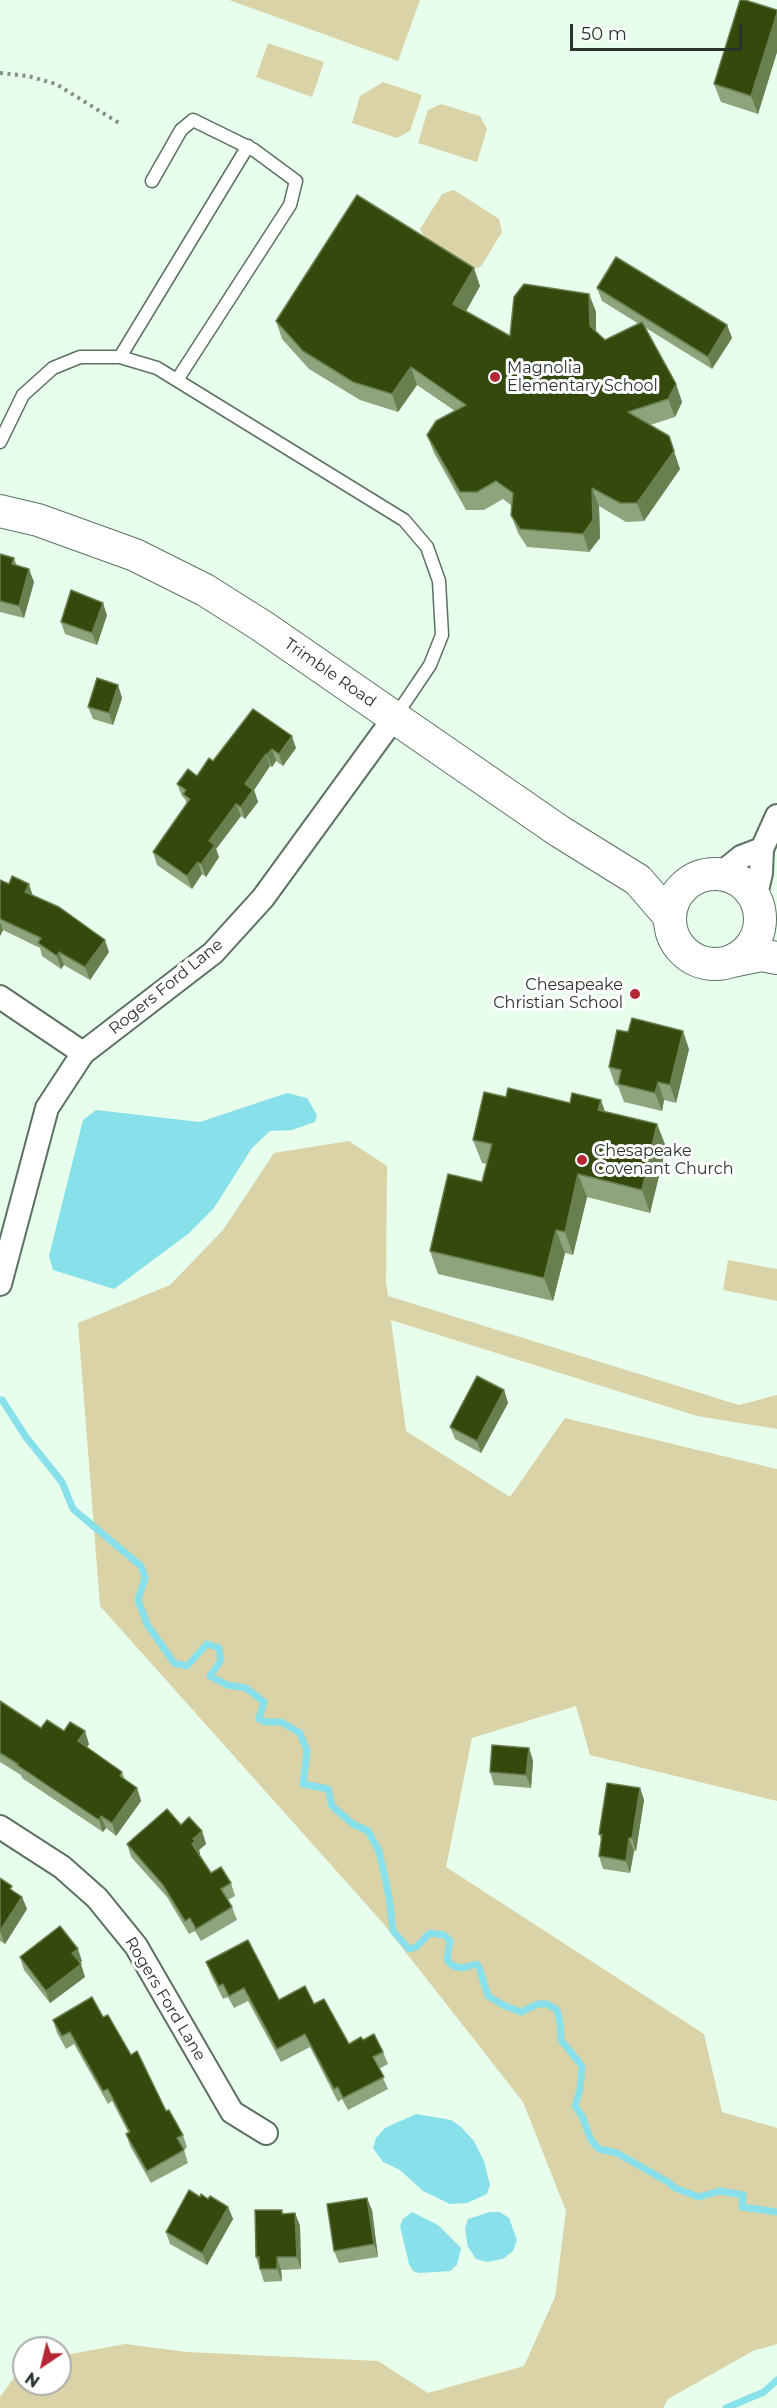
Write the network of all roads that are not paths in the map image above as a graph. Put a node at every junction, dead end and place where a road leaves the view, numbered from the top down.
1 (248, 147) junction
2 (152, 181) dead end
3 (120, 357) junction
4 (177, 380) junction
5 (0, 442) edge
6 (0, 511) edge
7 (394, 718) junction
8 (777, 816) edge
9 (762, 849) junction
10 (706, 877) junction
11 (638, 880) junction
12 (764, 915) edge
13 (669, 916) junction
14 (777, 958) edge
15 (732, 961) junction
16 (0, 997) edge
17 (83, 1053) junction
18 (0, 1284) edge
19 (0, 1827) edge
20 (266, 2133) dead end

1 - 2 lane
1 - 3 lane
1 - 4 lane
3 - 4 lane
3 - 5 lane
4 - 7 lane
6 - 7 street, Trimble Road
7 - 11 street, Trimble Road
7 - 17 street, Rogers Ford Lane
8 - 9 street
9 - 10 street
9 - 12 street
10 - 11 street
10 - 12 street
10 - 13 street
11 - 13 street, Trimble Road
12 - 15 street
13 - 15 street
14 - 15 street
16 - 17 street
17 - 18 street, Rogers Ford Lane
19 - 20 street, Rogers Ford Lane

